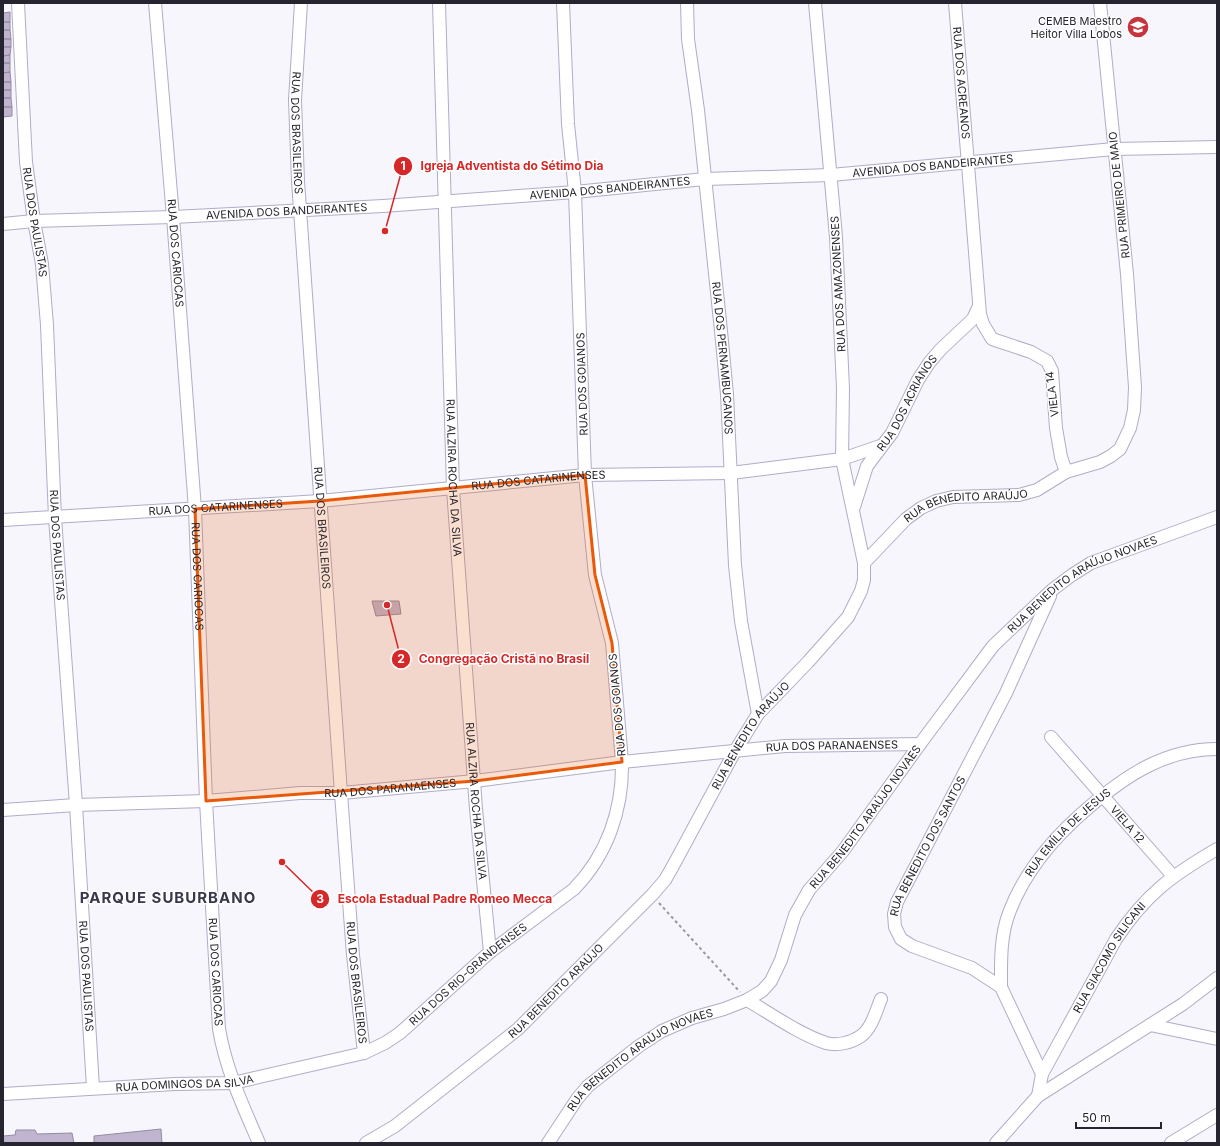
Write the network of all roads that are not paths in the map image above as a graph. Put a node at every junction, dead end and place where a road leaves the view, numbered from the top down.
1 (18, 3) edge
2 (155, 3) edge
3 (301, 3) edge
4 (439, 3) edge
5 (562, 3) edge
6 (687, 3) edge
7 (815, 3) edge
8 (955, 3) edge
9 (1100, 3) edge
10 (1217, 147) edge
11 (1114, 149) junction
12 (968, 163) junction
13 (831, 175) junction
14 (705, 179) junction
15 (575, 192) junction
16 (445, 202) junction
17 (301, 211) junction
18 (174, 217) junction
19 (34, 221) junction
20 (3, 224) edge
21 (979, 306) junction
22 (1135, 388) joint
23 (880, 446) junction
24 (842, 459) junction
25 (1066, 472) junction
26 (731, 473) junction
27 (585, 475) junction
28 (453, 489) junction
29 (320, 501) junction
30 (195, 509) junction
31 (853, 510) junction
32 (1217, 517) edge
33 (55, 518) junction
34 (3, 520) edge
35 (864, 563) junction
36 (1052, 590) junction
37 (758, 714) junction
38 (1051, 737) dead end
39 (920, 744) junction
40 (1217, 749) edge
41 (735, 751) junction
42 (622, 762) junction
43 (475, 781) junction
44 (341, 793) junction
45 (1102, 796) junction
46 (206, 801) junction
47 (76, 805) junction
48 (3, 810) edge
49 (1217, 849) edge
50 (1173, 876) junction
51 (490, 952) junction
52 (1217, 978) edge
53 (1001, 988) junction
54 (881, 999) dead end
55 (747, 1000) junction
56 (1150, 1025) junction
57 (1217, 1039) edge
58 (364, 1053) junction
59 (1042, 1074) junction
60 (233, 1083) junction
61 (93, 1088) junction
62 (3, 1094) edge
63 (1038, 1096) junction
64 (1217, 1115) edge
65 (259, 1143) edge
66 (366, 1143) edge
67 (548, 1143) edge
68 (996, 1143) edge
69 (1170, 1143) edge

1 - 19 street, RUA DOS PAULISTAS
2 - 18 street, RUA DOS CARIOCAS
3 - 17 street, RUA DOS BRASILEIROS
4 - 16 street, RUA ALZIRA ROCHA DA SILVA
5 - 15 street, RUA DOS GOIANOS
6 - 14 street, RUA DOS PERNAMBUCANOS
7 - 13 street, RUA DOS AMAZONENSES
8 - 12 street, RUA DOS ACREANOS
9 - 11 street, RUA PRIMEIRO DE MAIO
10 - 11 street, AVENIDA DOS BANDEIRANTES
11 - 12 street, AVENIDA DOS BANDEIRANTES
11 - 22 street, RUA PRIMEIRO DE MAIO
12 - 13 street, AVENIDA DOS BANDEIRANTES
12 - 21 street, RUA DOS ACREANOS
13 - 14 street, AVENIDA DOS BANDEIRANTES
13 - 24 street, RUA DOS AMAZONENSES
14 - 15 street, AVENIDA DOS BANDEIRANTES
14 - 26 street, RUA DOS PERNAMBUCANOS
15 - 16 street, AVENIDA DOS BANDEIRANTES
15 - 27 street, RUA DOS GOIANOS
16 - 17 street, AVENIDA DOS BANDEIRANTES
16 - 28 street, RUA ALZIRA ROCHA DA SILVA
17 - 18 street, AVENIDA DOS BANDEIRANTES
17 - 29 street, RUA DOS BRASILEIROS
18 - 19 street, AVENIDA DOS BANDEIRANTES
18 - 30 street, RUA DOS CARIOCAS
19 - 20 street, AVENIDA DOS BANDEIRANTES
19 - 33 street, RUA DOS PAULISTAS
21 - 23 street, RUA DOS ACRIANOS
21 - 25 street, VIELA 14
22 - 25 street, RUA BENEDITO ARAÚJO
23 - 24 street, RUA DOS CATARINENSES
23 - 31 street, RUA DOS ACRIANOS
24 - 26 street, RUA DOS CATARINENSES
24 - 31 street, RUA DOS AMAZONENSES
25 - 35 street, RUA BENEDITO ARAÚJO
26 - 27 street, RUA DOS CATARINENSES
26 - 37 street, RUA DOS PERNAMBUCANOS
27 - 28 street, RUA DOS CATARINENSES
27 - 42 street, RUA DOS GOIANOS
28 - 29 street, RUA DOS CATARINENSES
28 - 43 street, RUA ALZIRA ROCHA DA SILVA
29 - 30 street, RUA DOS CATARINENSES
29 - 44 street, RUA DOS BRASILEIROS
30 - 33 street, RUA DOS CATARINENSES
30 - 46 street, RUA DOS CARIOCAS
31 - 35 street, RUA DOS AMAZONENSES
32 - 36 street, RUA BENEDITO ARAÚJO NOVAES
33 - 34 street, RUA DOS CATARINENSES
33 - 47 street, RUA DOS PAULISTAS
35 - 37 street, RUA BENEDITO ARAÚJO
36 - 39 street, RUA BENEDITO ARAÚJO NOVAES
36 - 53 street, RUA BENEDITO DOS SANTOS
37 - 41 street, RUA BENEDITO ARAÚJO
38 - 45 street, VIELA 12
39 - 41 street, RUA DOS PARANAENSES
39 - 55 street, RUA BENEDITO ARAÚJO NOVAES
40 - 45 street, RUA EMÍLIA DE JESUS
41 - 42 street, RUA DOS PARANAENSES
41 - 66 street, RUA BENEDITO ARAÚJO
42 - 43 street, RUA DOS PARANAENSES
42 - 51 street, RUA DOS RIO-GRANDENSES
43 - 44 street, RUA DOS PARANAENSES
43 - 51 street, RUA ALZIRA ROCHA DA SILVA
44 - 46 street, RUA DOS PARANAENSES
44 - 58 street, RUA DOS BRASILEIROS
45 - 50 street, VIELA 12
45 - 53 street, RUA EMÍLIA DE JESUS
46 - 47 street, RUA DOS PARANAENSES
46 - 60 street, RUA DOS CARIOCAS
47 - 48 street, RUA DOS PARANAENSES
47 - 61 street, RUA DOS PAULISTAS
49 - 50 street, RUA GIACOMO SILICANI
50 - 59 street, RUA GIACOMO SILICANI
51 - 58 street, RUA DOS RIO-GRANDENSES
52 - 56 street
53 - 59 street, RUA BENEDITO DOS SANTOS
54 - 55 street
55 - 67 street, RUA BENEDITO ARAÚJO NOVAES
56 - 57 street
56 - 63 street
58 - 60 street, RUA DOMINGOS DA SILVA
59 - 63 street, RUA GIACOMO SILICANI
60 - 61 street, RUA DOMINGOS DA SILVA
60 - 65 street, RUA DOS CARIOCAS
61 - 62 street, RUA DOMINGOS DA SILVA
63 - 68 street
64 - 69 street

